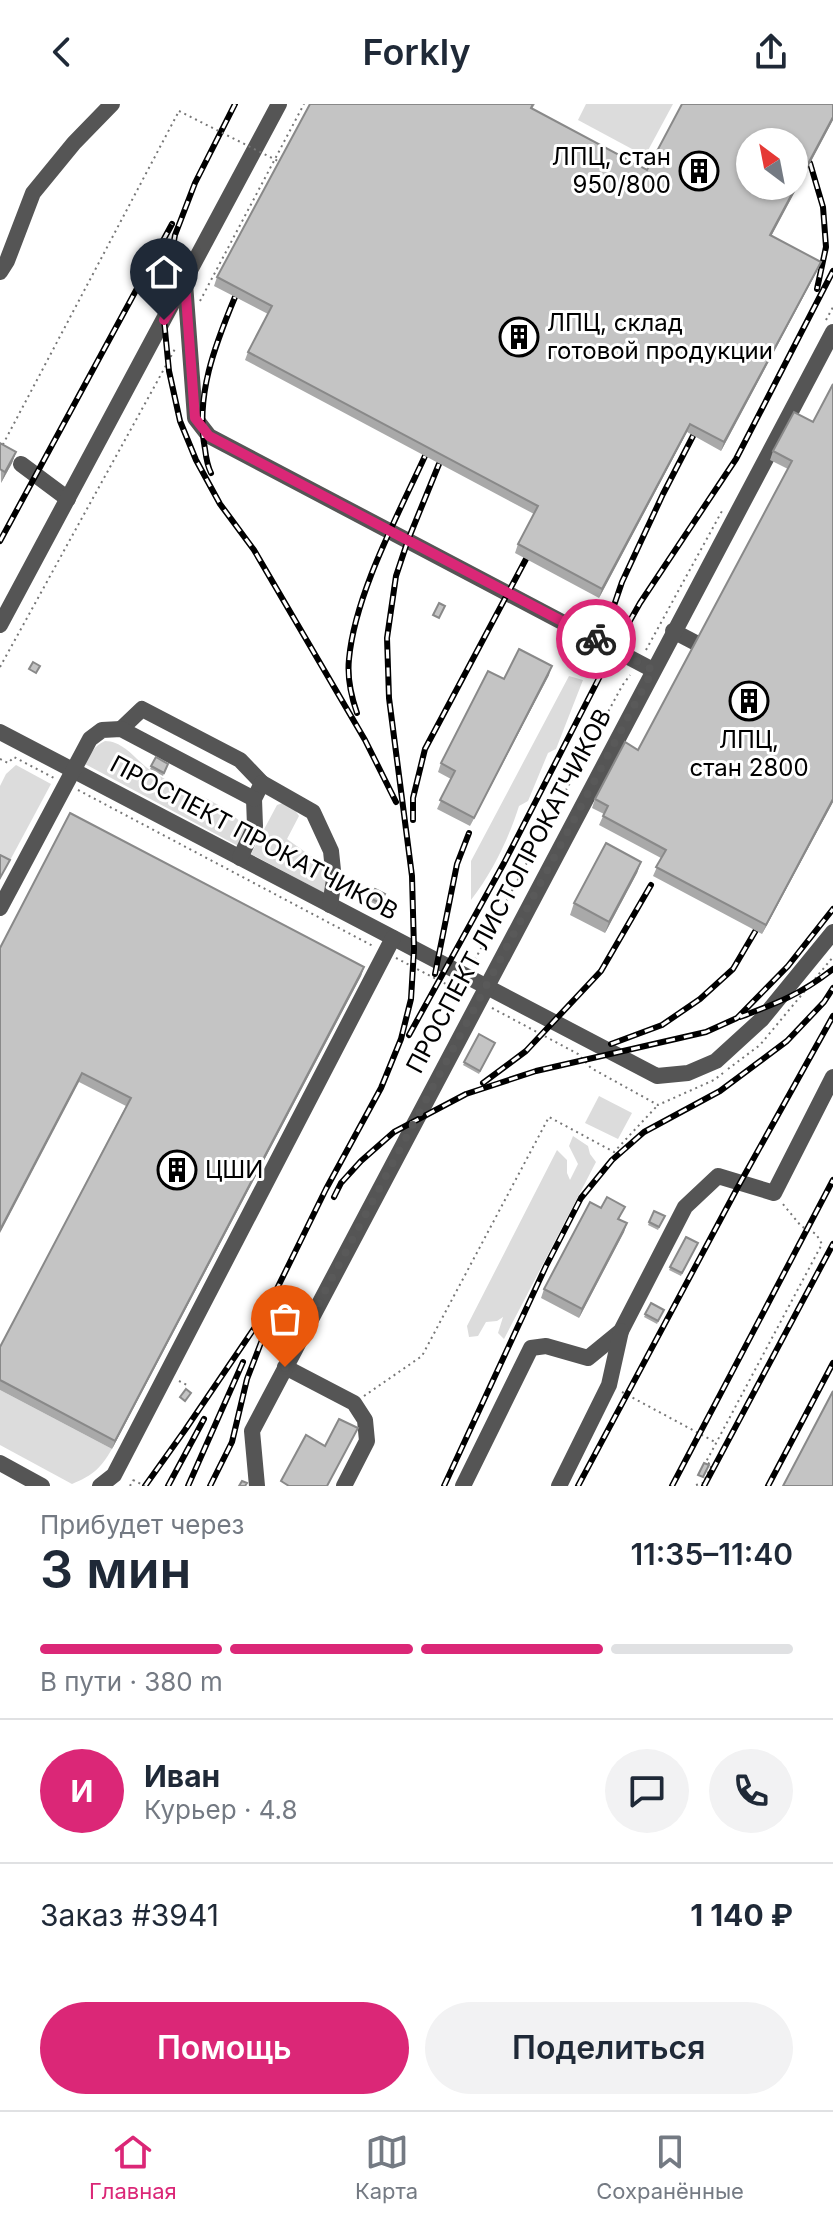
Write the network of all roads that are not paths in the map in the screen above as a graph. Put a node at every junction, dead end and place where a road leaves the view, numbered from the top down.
1 (112, 104) edge
2 (279, 104) edge
3 (0, 272) edge
4 (185, 283) junction
5 (829, 326) edge
6 (21, 464) dead end
7 (68, 499) junction
8 (0, 625) edge
9 (673, 631) junction
10 (696, 643) edge
11 (646, 666) junction
12 (121, 729) junction
13 (0, 732) edge
14 (69, 777) junction
15 (258, 791) junction
16 (240, 858) junction
17 (330, 905) junction
18 (0, 908) edge
19 (833, 932) edge
20 (390, 945) junction
21 (482, 993) junction
22 (833, 1077) edge
23 (621, 1331) junction
24 (285, 1367) junction
25 (0, 1463) edge
26 (42, 1486) edge
27 (100, 1486) edge
28 (257, 1486) edge
29 (344, 1486) edge
30 (463, 1486) edge
31 (559, 1486) edge

1 - 3 street
2 - 4 street
4 - 7 street
4 - 11 street
5 - 9 street, ПРОСПЕКТ ЛИСТОПРОКАТЧИКОВ
6 - 7 street
7 - 8 street
9 - 10 street
9 - 11 street, ПРОСПЕКТ ЛИСТОПРОКАТЧИКОВ
11 - 21 street, ПРОСПЕКТ ЛИСТОПРОКАТЧИКОВ
12 - 14 street
12 - 15 street
12 - 15 street
13 - 14 street, ПРОСПЕКТ ПРОКАТЧИКОВ
14 - 16 street, ПРОСПЕКТ ПРОКАТЧИКОВ
14 - 18 street
15 - 16 street
15 - 17 street
16 - 17 street, ПРОСПЕКТ ПРОКАТЧИКОВ
17 - 20 street, ПРОСПЕКТ ПРОКАТЧИКОВ
19 - 21 street, ПРОСПЕКТ ПРОКАТЧИКОВ
20 - 21 street, ПРОСПЕКТ ПРОКАТЧИКОВ
20 - 27 street
21 - 24 street, ПРОСПЕКТ ЛИСТОПРОКАТЧИКОВ
22 - 23 street
23 - 30 street
23 - 31 street
24 - 28 street, ПРОСПЕКТ ЛИСТОПРОКАТЧИКОВ
24 - 29 street
25 - 26 street

